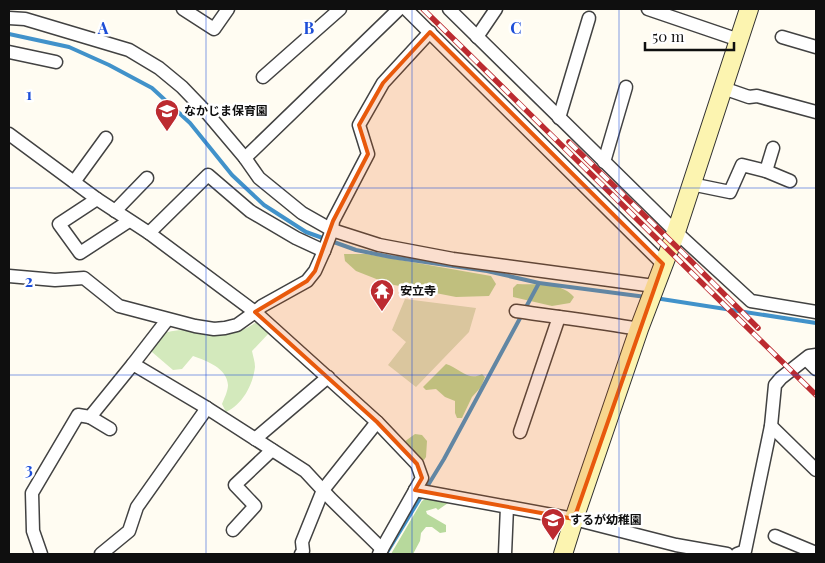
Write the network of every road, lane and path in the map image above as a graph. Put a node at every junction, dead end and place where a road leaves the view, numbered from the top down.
1 (183, 9) edge
2 (228, 9) edge
3 (340, 9) edge
4 (399, 9) edge
5 (406, 9) edge
6 (449, 9) edge
7 (496, 9) edge
8 (648, 9) edge
9 (749, 9) edge
10 (27, 14) edge
11 (9, 18) edge
12 (589, 18) dead end
13 (430, 32) junction
14 (477, 37) junction
15 (782, 37) dead end
16 (738, 40) junction
17 (816, 47) edge
18 (9, 52) edge
19 (56, 62) dead end
20 (263, 77) dead end
21 (626, 87) dead end
22 (723, 88) junction
23 (816, 112) edge
24 (559, 118) junction
25 (9, 134) edge
26 (106, 138) dead end
27 (773, 148) dead end
28 (245, 158) junction
29 (604, 162) junction
30 (766, 171) junction
31 (147, 178) dead end
32 (790, 181) dead end
33 (74, 182) junction
34 (691, 184) junction
35 (97, 199) junction
36 (114, 211) junction
37 (129, 221) junction
38 (332, 230) junction
39 (676, 232) junction
40 (149, 233) junction
41 (324, 252) junction
42 (663, 264) junction
43 (9, 276) edge
44 (654, 286) junction
45 (516, 311) dead end
46 (255, 312) junction
47 (816, 312) edge
48 (559, 317) junction
49 (167, 320) junction
50 (640, 325) junction
51 (811, 357) edge
52 (133, 364) junction
53 (816, 369) edge
54 (328, 377) junction
55 (207, 408) junction
56 (90, 417) junction
57 (377, 422) junction
58 (771, 426) junction
59 (110, 429) dead end
60 (520, 432) dead end
61 (255, 438) junction
62 (272, 450) junction
63 (816, 470) edge
64 (323, 490) junction
65 (415, 490) junction
66 (508, 507) junction
67 (574, 519) junction
68 (233, 530) dead end
69 (774, 536) dead end
70 (676, 550) edge
71 (380, 552) edge
72 (304, 553) edge
73 (816, 553) edge
74 (41, 554) edge
75 (102, 554) edge
76 (505, 554) edge
77 (563, 554) edge
78 (727, 554) edge
79 (736, 554) edge

1 - 2 street
3 - 20 street
4 - 28 street
5 - 13 street
6 - 14 street
7 - 14 street
8 - 16 street
9 - 16 street
10 - 11 street
10 - 28 street
12 - 24 street
13 - 38 street
13 - 42 street
14 - 24 street
15 - 17 street
16 - 22 street
18 - 19 street
21 - 29 street
22 - 23 street
22 - 34 street
24 - 29 street
25 - 33 street
26 - 33 street
27 - 30 street
28 - 38 street
29 - 39 street
30 - 32 street
30 - 34 street
31 - 36 street
33 - 35 street
34 - 39 street
35 - 36 street
35 - 37 street
36 - 37 street
37 - 40 street
38 - 41 street
38 - 44 street
39 - 42 street
39 - 47 street
40 - 41 street
40 - 46 street
41 - 46 street
42 - 44 street
43 - 49 street
44 - 50 street
45 - 48 street
46 - 49 street
46 - 54 street
48 - 50 street
48 - 60 street
49 - 52 street
50 - 67 street
51 - 53 street
51 - 58 street
52 - 55 street
52 - 56 street
54 - 57 street
54 - 61 street
55 - 61 street
55 - 75 street
56 - 59 street
56 - 74 street
57 - 64 street
57 - 65 street
58 - 63 street
58 - 79 street
61 - 62 street
62 - 64 street
62 - 68 street
64 - 71 street
64 - 72 street
65 - 66 street
65 - 71 street
66 - 67 street
66 - 76 street
67 - 70 street
67 - 77 street
69 - 73 street
70 - 78 street

